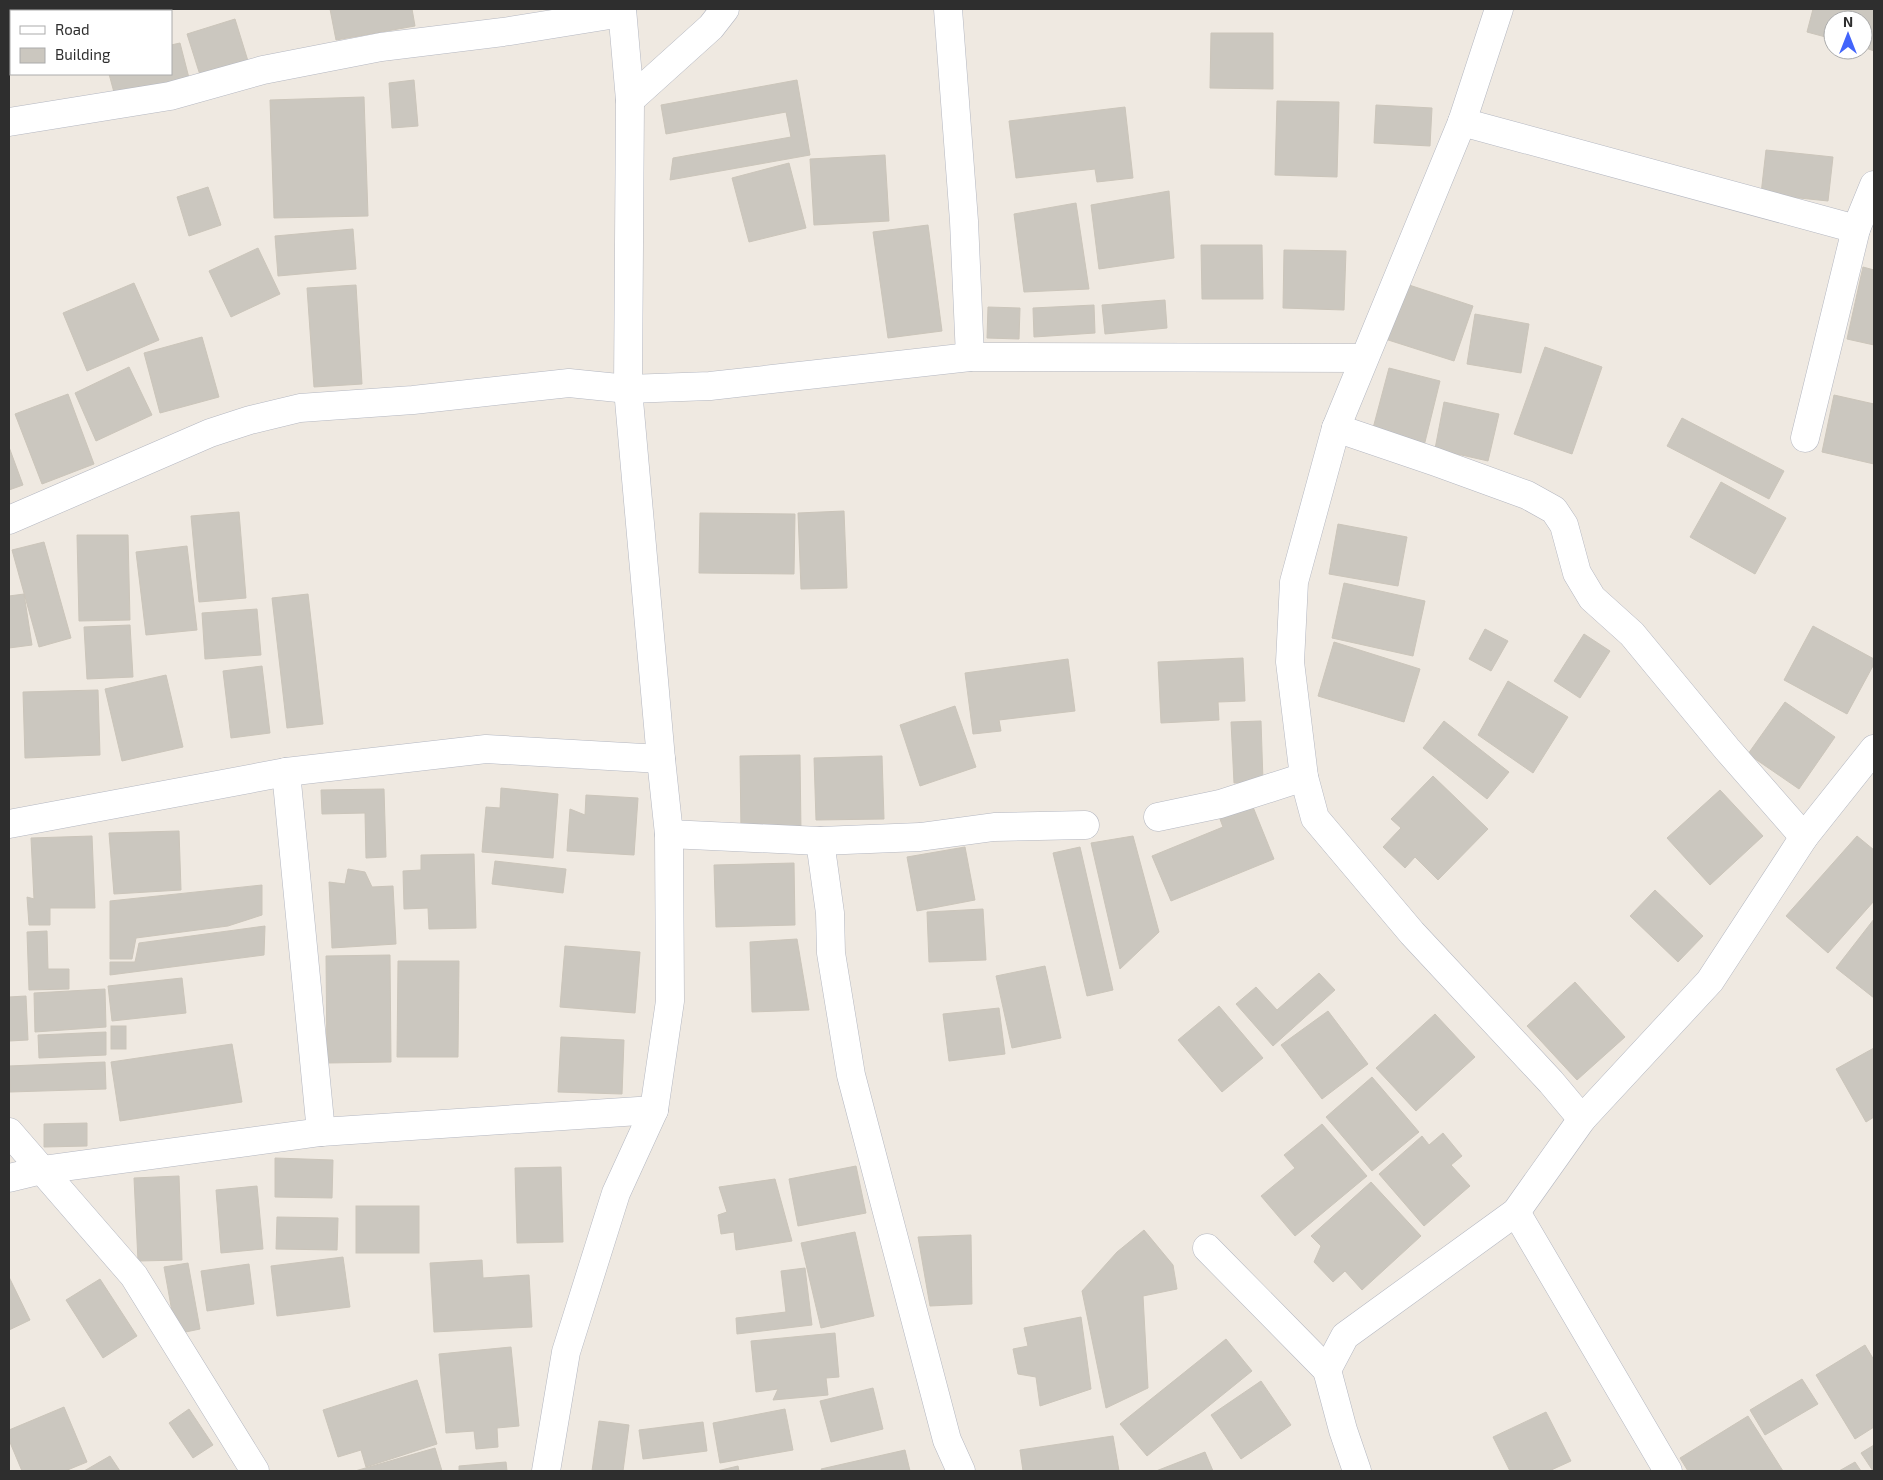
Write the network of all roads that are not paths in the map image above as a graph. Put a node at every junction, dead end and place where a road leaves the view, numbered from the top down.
1 (725, 9) edge
2 (948, 9) edge
3 (1499, 9) edge
4 (622, 11) edge
5 (630, 100) junction
6 (9, 122) edge
7 (1462, 122) junction
8 (1874, 185) edge
9 (1856, 229) junction
10 (970, 357) junction
11 (1364, 358) junction
12 (628, 389) junction
13 (1336, 428) junction
14 (1805, 438) dead end
15 (9, 520) edge
16 (1874, 749) edge
17 (661, 759) junction
18 (286, 772) junction
19 (1304, 777) junction
20 (1158, 817) dead end
21 (9, 824) edge
22 (1085, 825) dead end
23 (669, 834) junction
24 (1804, 837) junction
25 (820, 841) junction
26 (654, 1110) junction
27 (1582, 1119) junction
28 (9, 1132) edge
29 (321, 1132) junction
30 (42, 1170) junction
31 (9, 1178) edge
32 (1516, 1212) junction
33 (1207, 1248) dead end
34 (1327, 1370) junction
35 (256, 1471) edge
36 (546, 1471) edge
37 (961, 1471) edge
38 (1357, 1471) edge
39 (1668, 1471) edge

1 - 5 street
2 - 10 street
3 - 7 street
4 - 5 street
4 - 6 street
5 - 12 street
7 - 9 street
7 - 11 street
8 - 9 street
9 - 14 street
10 - 11 street
10 - 12 street
11 - 13 street
12 - 15 street
12 - 17 street
13 - 19 street
13 - 24 street
16 - 24 street
17 - 18 street
17 - 23 street
18 - 21 street
18 - 29 street
19 - 20 street
19 - 27 street
22 - 25 street
23 - 25 street
23 - 26 street
24 - 27 street
25 - 37 street
26 - 29 street
26 - 36 street
27 - 32 street
28 - 30 street
29 - 30 street
30 - 31 street
30 - 35 street
32 - 34 street
32 - 39 street
33 - 34 street
34 - 38 street

